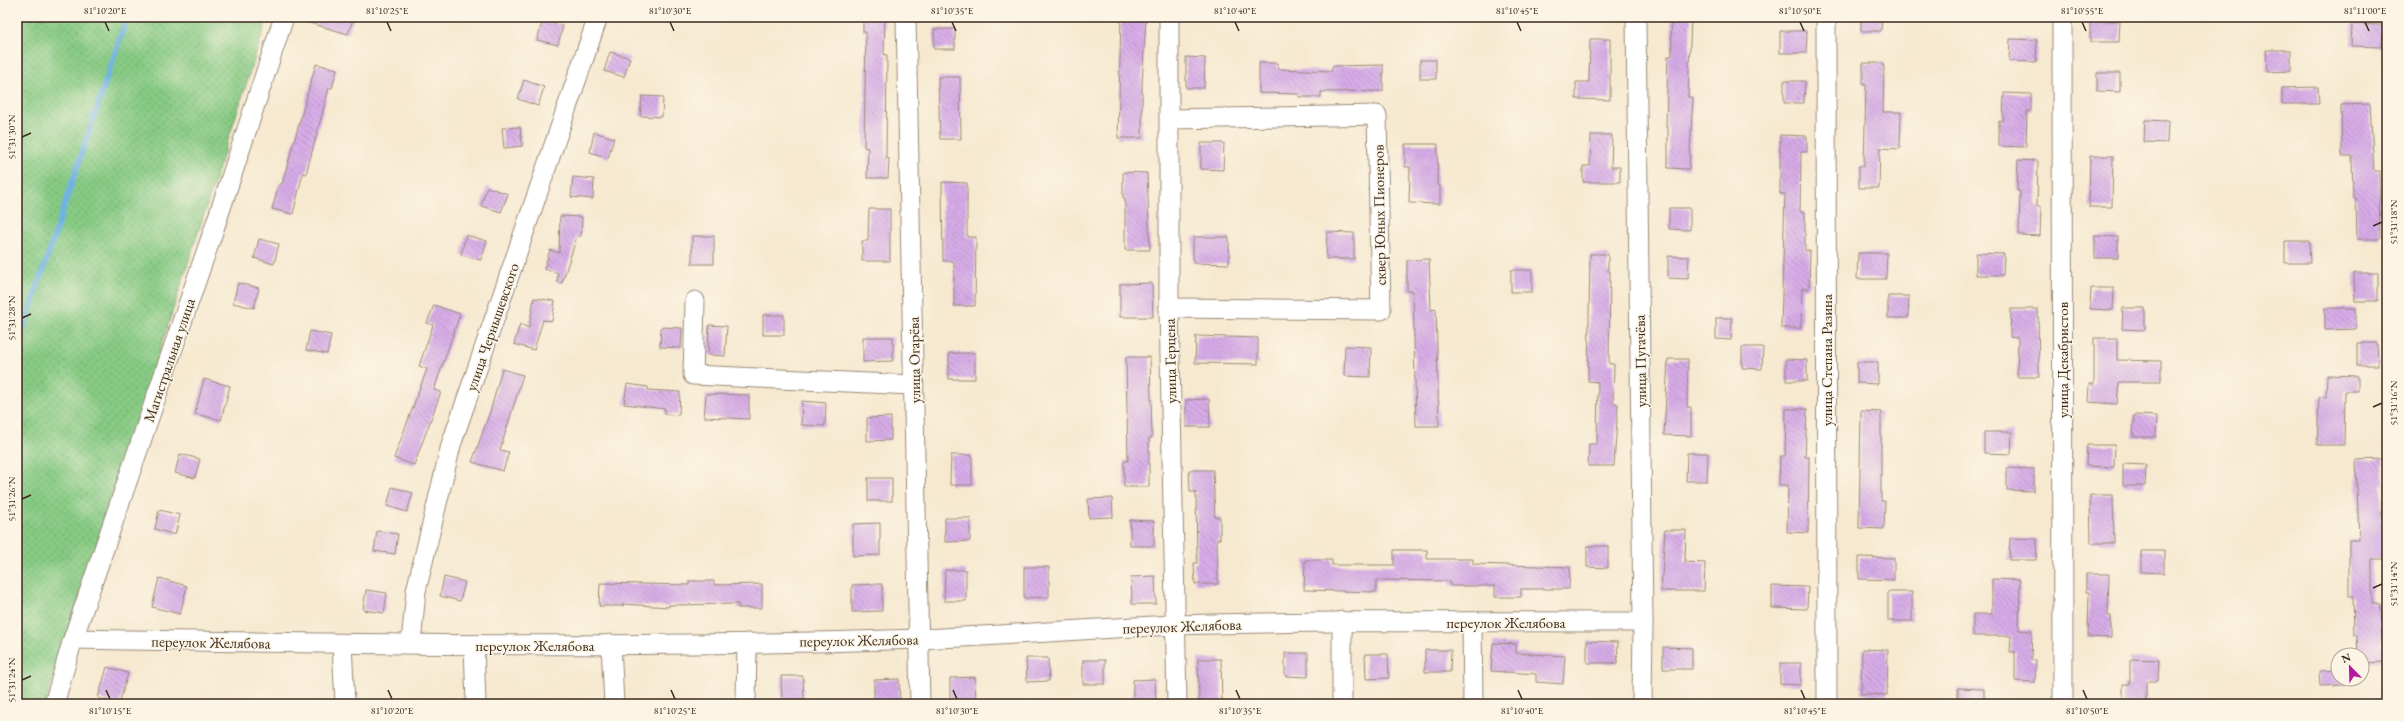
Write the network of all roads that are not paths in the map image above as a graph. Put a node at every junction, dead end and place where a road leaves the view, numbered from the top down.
1 (284, 17) edge
2 (598, 17) edge
3 (906, 17) edge
4 (1169, 17) edge
5 (1636, 17) edge
6 (1826, 17) edge
7 (2062, 17) edge
8 (1170, 119) junction
9 (695, 301) dead end
10 (1169, 308) junction
11 (914, 385) junction
12 (1342, 621) junction
13 (1472, 622) junction
14 (1644, 622) junction
15 (1175, 625) junction
16 (73, 639) junction
17 (919, 639) junction
18 (411, 643) junction
19 (747, 643) junction
20 (342, 644) junction
21 (611, 644) junction
22 (474, 645) junction
23 (54, 704) edge
24 (345, 704) edge
25 (476, 704) edge
26 (614, 704) edge
27 (746, 704) edge
28 (920, 704) edge
29 (1177, 704) edge
30 (1342, 704) edge
31 (1473, 704) edge
32 (1642, 704) edge
33 (1827, 704) edge
34 (2063, 704) edge

1 - 16 street, Магистральная улица
2 - 18 street, улица Чернышевского
3 - 11 street, улица Огарёва
4 - 8 street, улица Герцена
5 - 14 street, улица Пугачёва
6 - 33 street, улица Степана Разина
7 - 34 street, улица Декабристов
8 - 10 street, улица Герцена
8 - 10 street, сквер Юных Пионеров
9 - 11 street
10 - 15 street, улица Герцена
11 - 17 street, улица Огарёва
12 - 13 street, переулок Желябова
12 - 15 street, переулок Желябова
12 - 30 street
13 - 14 street, переулок Желябова
13 - 31 street
14 - 32 street, улица Пугачёва
15 - 17 street, переулок Желябова
15 - 29 street, улица Герцена
16 - 20 street, переулок Желябова
16 - 23 street, Магистральная улица
17 - 19 street, переулок Желябова
17 - 28 street, улица Огарёва
18 - 20 street, переулок Желябова
18 - 22 street, переулок Желябова
19 - 21 street, переулок Желябова
19 - 27 street
20 - 24 street
21 - 22 street, переулок Желябова
21 - 26 street
22 - 25 street

